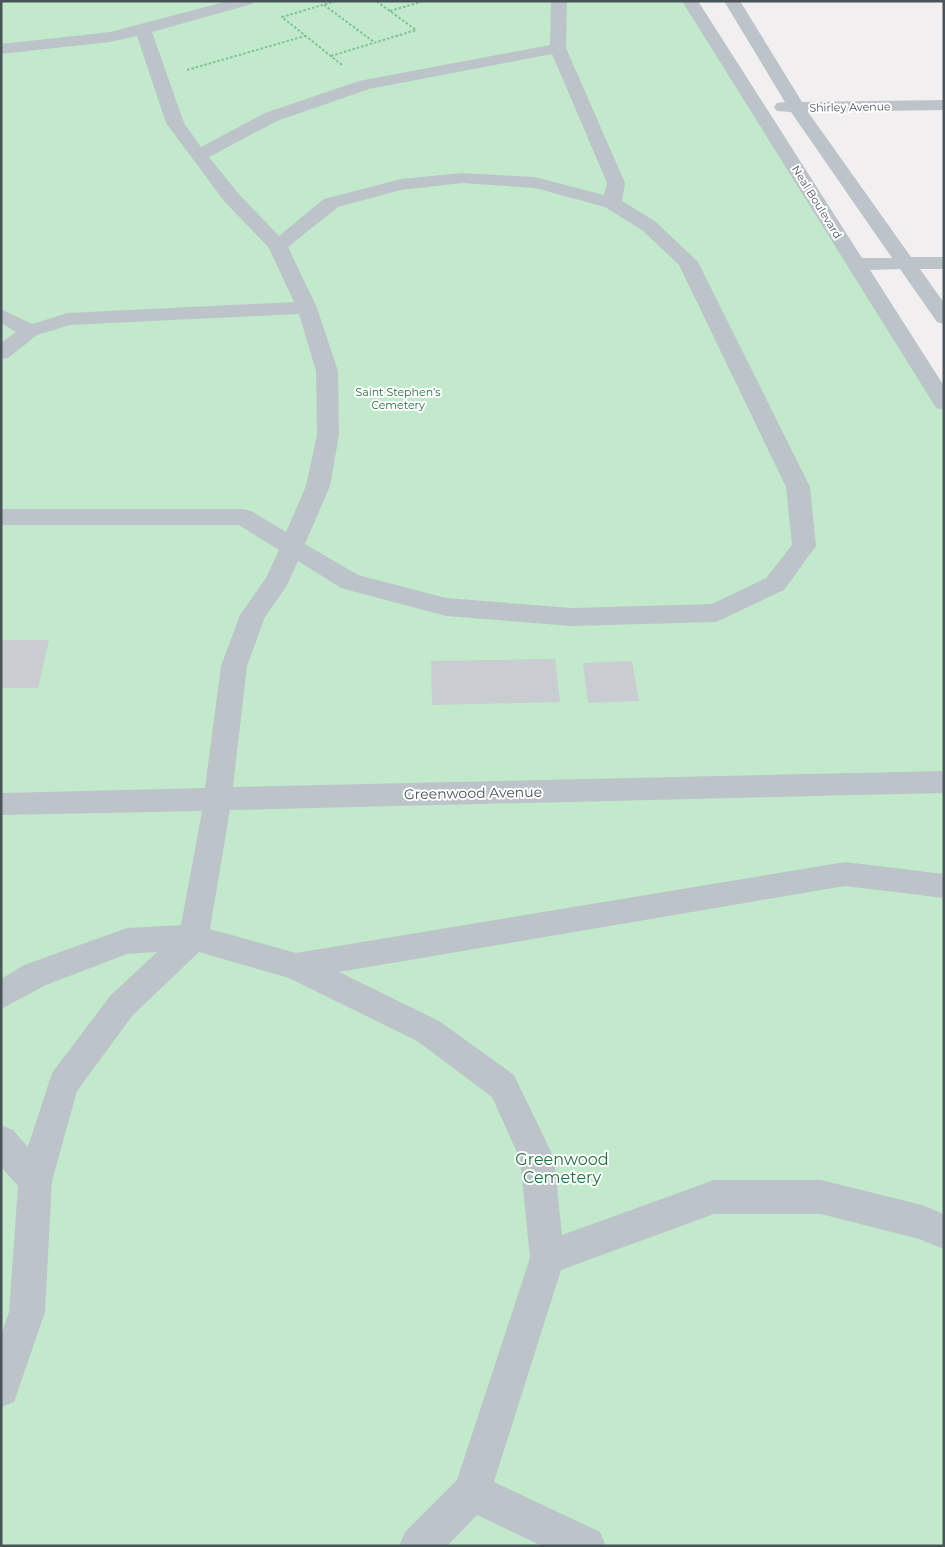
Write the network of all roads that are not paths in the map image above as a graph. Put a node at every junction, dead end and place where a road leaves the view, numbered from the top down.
1 (246, 1) edge
2 (559, 1) edge
3 (690, 1) edge
4 (732, 1) edge
5 (143, 30) junction
6 (558, 48) junction
7 (1, 49) edge
8 (944, 105) edge
9 (757, 107) junction
10 (797, 108) junction
11 (198, 156) junction
12 (612, 203) junction
13 (278, 246) junction
14 (944, 263) edge
15 (856, 264) junction
16 (906, 264) junction
17 (308, 308) junction
18 (1, 315) edge
19 (944, 318) edge
20 (30, 331) junction
21 (1, 353) edge
22 (944, 403) edge
23 (1, 517) edge
24 (292, 547) junction
25 (944, 782) edge
26 (218, 799) junction
27 (1, 804) edge
28 (944, 886) edge
29 (194, 937) junction
30 (296, 966) junction
31 (1, 995) edge
32 (1, 1141) edge
33 (35, 1181) junction
34 (944, 1232) edge
35 (547, 1258) junction
36 (1, 1389) edge
37 (472, 1492) junction
38 (419, 1546) edge
39 (586, 1546) edge

1 - 5 street
2 - 6 street
3 - 9 street, Neal Boulevard
4 - 10 street
5 - 7 street
5 - 11 street
6 - 11 street
6 - 12 street
8 - 10 street, Shirley Avenue
9 - 10 street, Shirley Avenue
9 - 15 street, Neal Boulevard
10 - 16 street
11 - 13 street
12 - 13 street
12 - 24 street
13 - 17 street
14 - 16 street
15 - 16 street
15 - 22 street, Neal Boulevard
16 - 19 street
17 - 20 street
17 - 24 street
18 - 20 street
20 - 21 street
23 - 24 street
24 - 26 street
25 - 26 street, Greenwood Avenue
26 - 27 street, Greenwood Avenue
26 - 29 street
28 - 30 street
29 - 30 street
29 - 31 street
29 - 33 street
30 - 35 street
32 - 33 street
33 - 36 street
34 - 35 street
35 - 37 street
37 - 38 street
37 - 39 street

